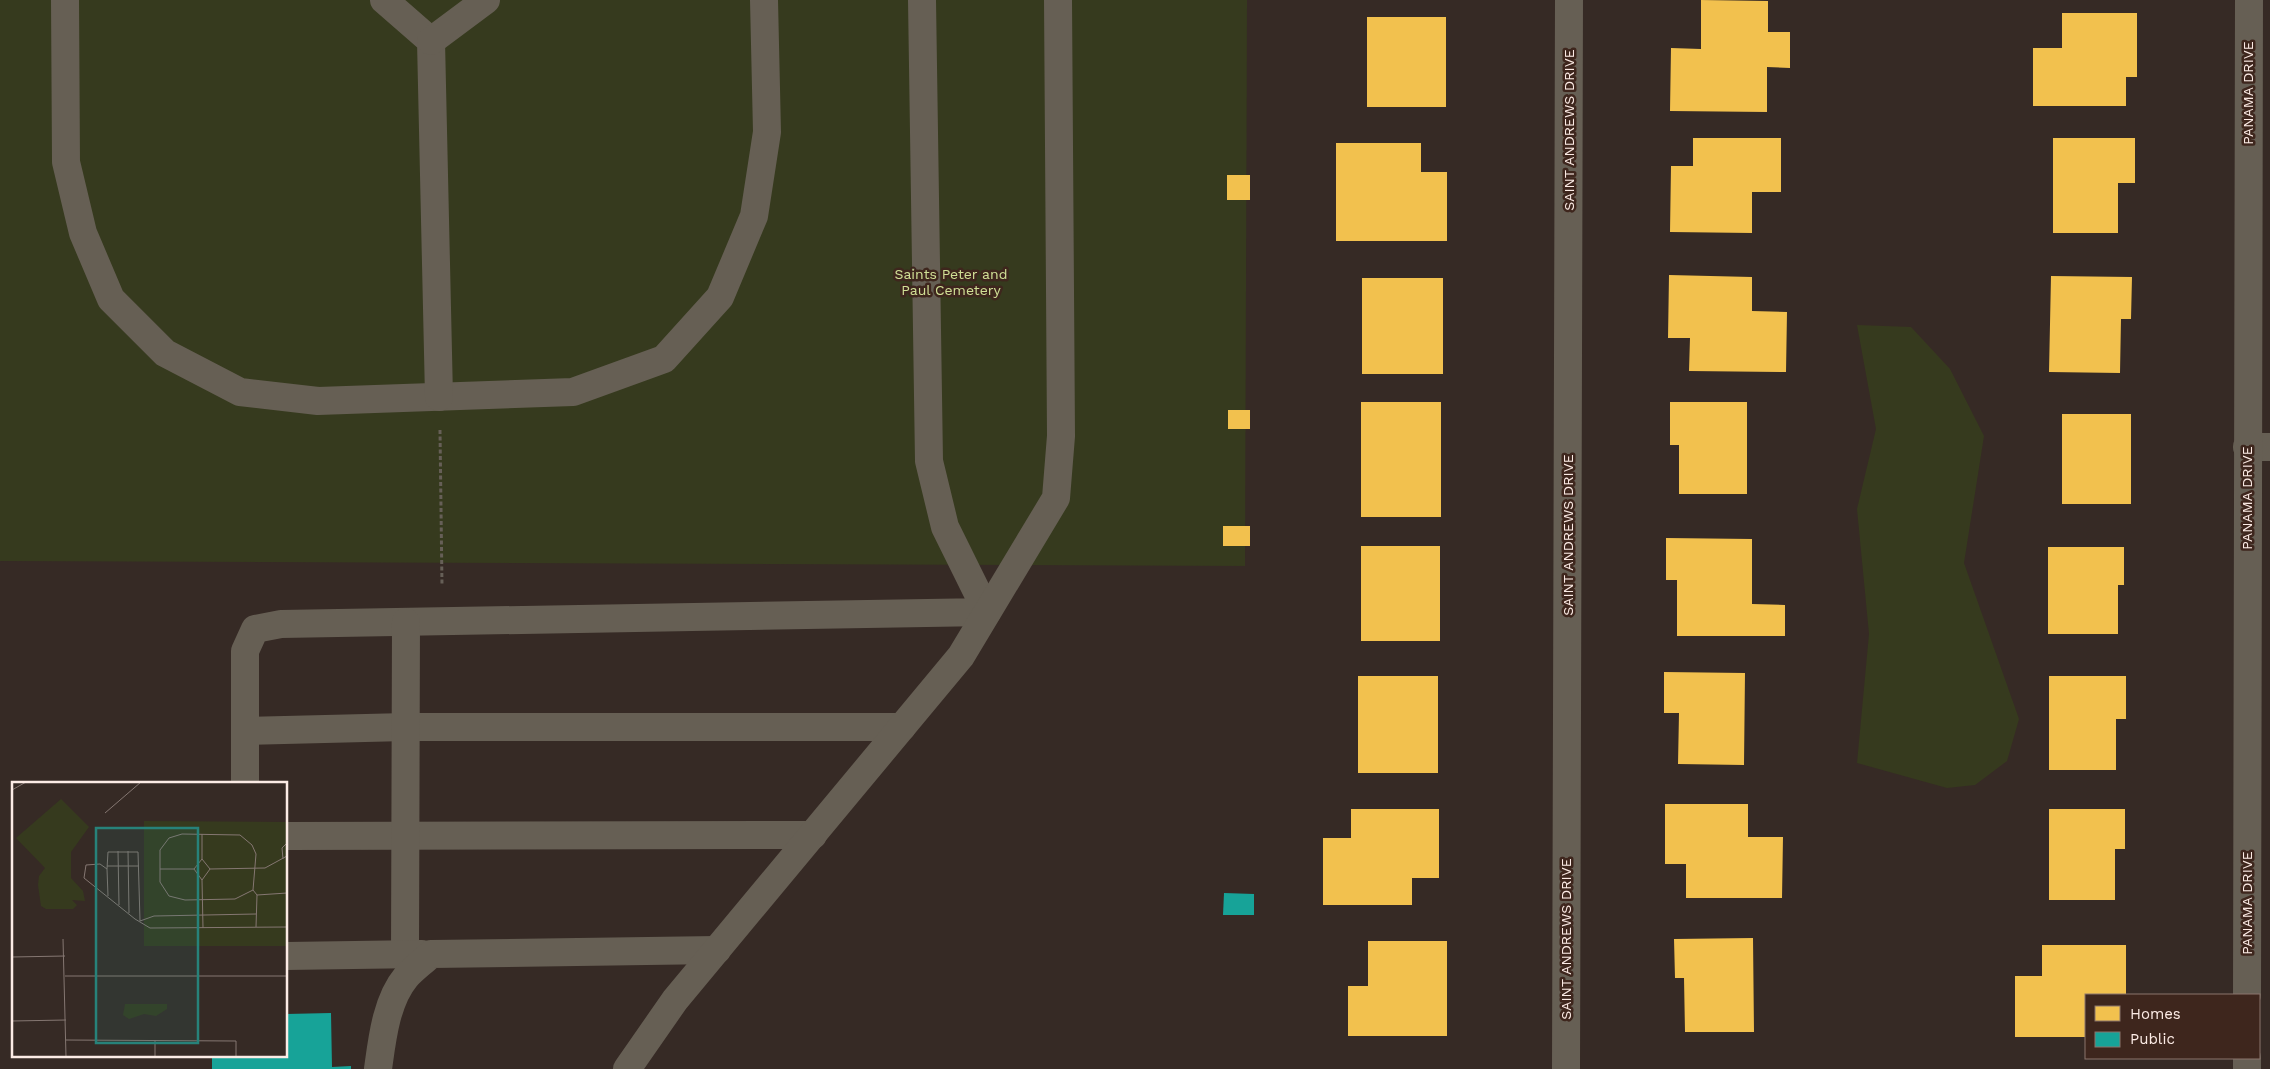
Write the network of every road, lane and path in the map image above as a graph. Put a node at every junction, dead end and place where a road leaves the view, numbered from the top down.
1 (65, 0) edge
2 (384, 0) edge
3 (486, 0) edge
4 (764, 0) edge
5 (922, 0) edge
6 (1058, 0) edge
7 (1569, 0) edge
8 (2249, 0) edge
9 (431, 41) junction
10 (439, 397) junction
11 (2258, 447) edge
12 (987, 612) junction
13 (406, 622) junction
14 (442, 622) junction
15 (406, 727) junction
16 (902, 728) junction
17 (245, 731) junction
18 (245, 782) edge
19 (405, 835) junction
20 (813, 835) junction
21 (288, 836) edge
22 (717, 950) junction
23 (418, 954) junction
24 (288, 956) edge
25 (2247, 994) edge
26 (378, 1069) edge
27 (627, 1069) edge
28 (1566, 1069) edge

1 - 10 street
2 - 9 street
3 - 9 street
4 - 10 street
5 - 12 street
6 - 12 street
7 - 28 street, SAINT ANDREWS DRIVE
8 - 11 street, PANAMA DRIVE
9 - 10 street
10 - 14 path
11 - 25 street, PANAMA DRIVE
12 - 14 street
12 - 16 street
13 - 14 street
13 - 15 street
13 - 17 street
15 - 16 street
15 - 17 street
15 - 19 street
16 - 20 street
17 - 18 street
19 - 20 street
19 - 21 street
19 - 23 street
20 - 22 street
22 - 23 street
22 - 27 street
23 - 24 street
23 - 26 street

